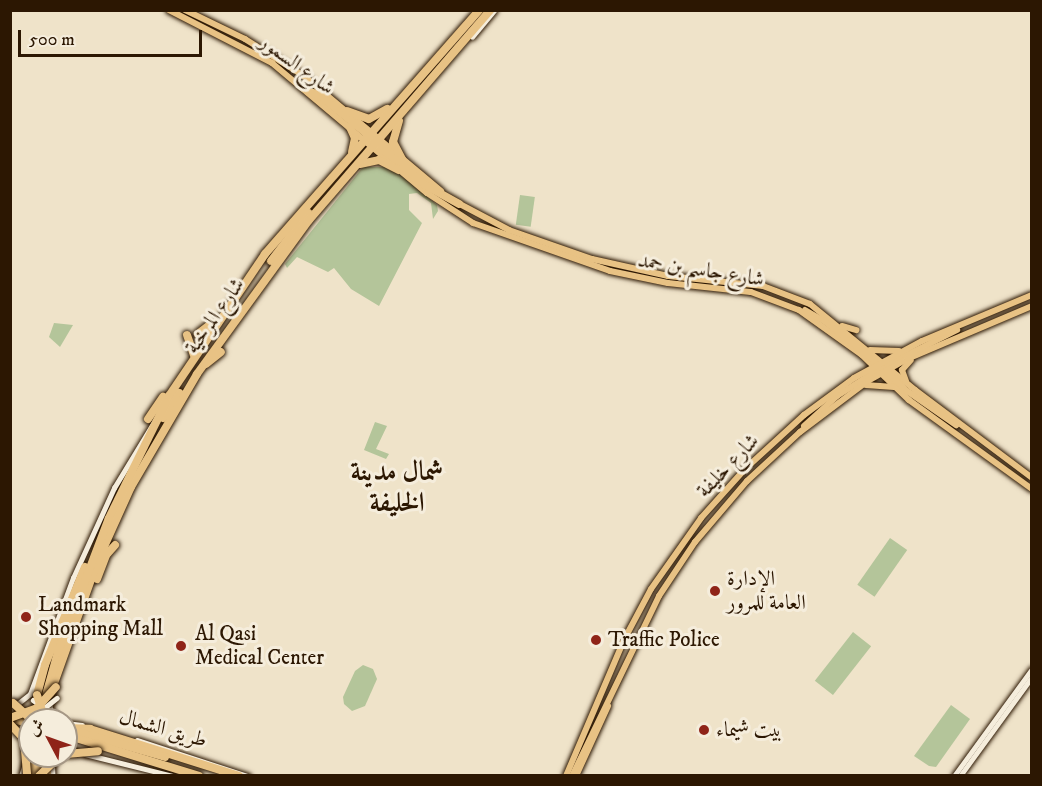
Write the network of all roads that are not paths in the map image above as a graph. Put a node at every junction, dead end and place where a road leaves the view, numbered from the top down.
1 (169, 10) edge
2 (185, 10) edge
3 (479, 10) edge
4 (491, 12) edge
5 (437, 58) junction
6 (260, 61) dead end
7 (272, 63) junction
8 (309, 92) junction
9 (403, 97) junction
10 (405, 110) junction
11 (347, 111) junction
12 (350, 127) junction
13 (372, 139) junction
14 (403, 161) junction
15 (343, 166) junction
16 (353, 168) junction
17 (399, 170) junction
18 (459, 204) junction
19 (294, 220) junction
20 (1032, 294) edge
21 (248, 299) junction
22 (232, 301) junction
23 (1032, 306) edge
24 (795, 308) junction
25 (968, 322) junction
26 (837, 323) junction
27 (856, 330) dead end
28 (198, 334) dead end
29 (187, 335) dead end
30 (206, 339) junction
31 (850, 347) junction
32 (217, 350) junction
33 (870, 350) junction
34 (904, 350) junction
35 (921, 353) junction
36 (192, 361) junction
37 (882, 367) junction
38 (854, 378) junction
39 (860, 387) junction
40 (896, 388) junction
41 (915, 390) junction
42 (827, 397) junction
43 (817, 400) dead end
44 (171, 404) junction
45 (910, 406) dead end
46 (928, 413) junction
47 (158, 415) junction
48 (148, 419) dead end
49 (800, 432) junction
50 (959, 435) junction
51 (985, 442) junction
52 (963, 445) dead end
53 (972, 452) dead end
54 (983, 453) junction
55 (1032, 477) edge
56 (1032, 489) edge
57 (134, 492) junction
58 (693, 528) junction
59 (104, 532) junction
60 (680, 540) dead end
61 (115, 545) dead end
62 (107, 554) junction
63 (69, 589) junction
64 (80, 593) junction
65 (70, 638) junction
66 (54, 641) junction
67 (1032, 669) edge
68 (1032, 678) edge
69 (615, 683) junction
70 (34, 695) junction
71 (57, 698) dead end
72 (10, 703) edge
73 (39, 708) edge
74 (42, 708) edge
75 (48, 708) edge
76 (50, 708) edge
77 (10, 710) edge
78 (992, 717) dead end
79 (10, 718) edge
80 (10, 724) edge
81 (78, 726) edge
82 (988, 728) junction
83 (78, 734) edge
84 (78, 739) edge
85 (78, 739) edge
86 (97, 743) junction
87 (78, 750) edge
88 (78, 750) edge
89 (78, 757) edge
90 (192, 757) junction
91 (140, 768) junction
92 (214, 768) junction
93 (196, 774) edge
94 (23, 775) edge
95 (173, 776) edge
96 (227, 776) edge
97 (239, 776) edge
98 (248, 776) edge
99 (566, 776) edge
100 (572, 776) edge
101 (576, 776) edge
102 (954, 776) edge
103 (960, 776) edge

1 - 7 main road, شارع السمور
2 - 11 main road, شارع السمور
3 - 5 highway, شارع المرخية
4 - 10 highway, شارع المرخية
5 - 9 highway, شارع المرخية
5 - 13 highway
6 - 7 main road
7 - 8 main road, شارع السمور
8 - 12 main road, شارع السمور
8 - 13 highway
9 - 11 highway
9 - 13 highway, شارع المرخية
10 - 13 highway, شارع المرخية
10 - 14 highway
11 - 13 main road, شارع السمور
12 - 13 main road, شارع السمور
12 - 15 highway
13 - 14 main road, شارع جاسم بن حمد
13 - 15 highway, شارع المرخية
13 - 16 highway, شارع المرخية
13 - 17 main road, شارع جاسم بن حمد
13 - 18 highway
13 - 21 highway
14 - 18 main road, شارع جاسم بن حمد
15 - 19 highway, شارع المرخية
16 - 17 highway
16 - 21 highway, شارع المرخية
17 - 24 main road, شارع جاسم بن حمد
18 - 26 main road, شارع جاسم بن حمد
19 - 22 highway, شارع المرخية
19 - 32 highway
20 - 25 main road, شارع خليفة
21 - 32 highway, شارع المرخية
22 - 28 highway
22 - 30 highway, شارع المرخية
23 - 35 main road, شارع خليفة
24 - 31 main road, شارع جاسم بن حمد
24 - 37 main road
25 - 34 main road, شارع خليفة
25 - 37 main road
26 - 27 main road
26 - 33 main road, شارع جاسم بن حمد
29 - 36 highway
30 - 36 highway, شارع المرخية
30 - 44 highway
31 - 37 main road, شارع جاسم بن حمد
31 - 38 main road
32 - 57 highway, شارع المرخية
33 - 34 main road
33 - 37 main road, شارع جاسم بن حمد
34 - 37 main road, شارع خليفة
35 - 37 main road, شارع خليفة
35 - 41 main road
36 - 44 highway
36 - 47 highway, شارع المرخية
36 - 48 highway
37 - 38 main road, شارع خليفة
37 - 39 main road, شارع خليفة
37 - 40 main road, شارع جاسم بن حمد
37 - 41 main road, شارع جاسم بن حمد
37 - 49 main road
37 - 51 main road
38 - 42 main road, شارع خليفة
39 - 40 main road
39 - 49 main road, شارع خليفة
40 - 46 main road, شارع جاسم بن حمد
41 - 51 main road, شارع جاسم بن حمد
42 - 43 main road
42 - 58 main road, شارع خليفة
44 - 57 highway
45 - 46 main road
46 - 50 main road, شارع جاسم بن حمد
47 - 59 highway, شارع المرخية
47 - 63 main road, شارع المرخية
49 - 69 main road, شارع خليفة
50 - 52 main road
50 - 54 main road, شارع جاسم بن حمد
51 - 55 main road, شارع جاسم بن حمد
53 - 54 main road
54 - 56 main road, شارع جاسم بن حمد
57 - 62 highway
57 - 65 highway, شارع المرخية
58 - 60 main road
58 - 99 main road, شارع خليفة
59 - 64 highway, شارع المرخية
59 - 66 highway
61 - 62 highway
62 - 79 highway, bridge
63 - 66 highway
63 - 70 main road, شارع المرخية
64 - 74 highway, شارع المرخية
64 - 77 highway
65 - 75 highway, شارع المرخية
65 - 76 main road, شارع المرخية
66 - 70 highway
67 - 82 main road
68 - 103 main road
69 - 100 main road, شارع خليفة
69 - 101 main road
70 - 71 main road, bridge
70 - 72 main road
70 - 73 highway, bridge
78 - 82 main road
80 - 94 highway, bridge
81 - 90 main road, طريق الشمال
82 - 102 main road
83 - 86 highway, طريق الشمال
84 - 86 highway, طريق الشمال
85 - 86 highway
86 - 87 highway, bridge
86 - 92 highway
86 - 93 highway, طريق الشمال
86 - 93 highway
86 - 96 highway, طريق الشمال
88 - 91 main road
89 - 91 main road
90 - 92 main road
90 - 98 main road, طريق الشمال
91 - 95 main road, طريق الشمال
92 - 97 highway

